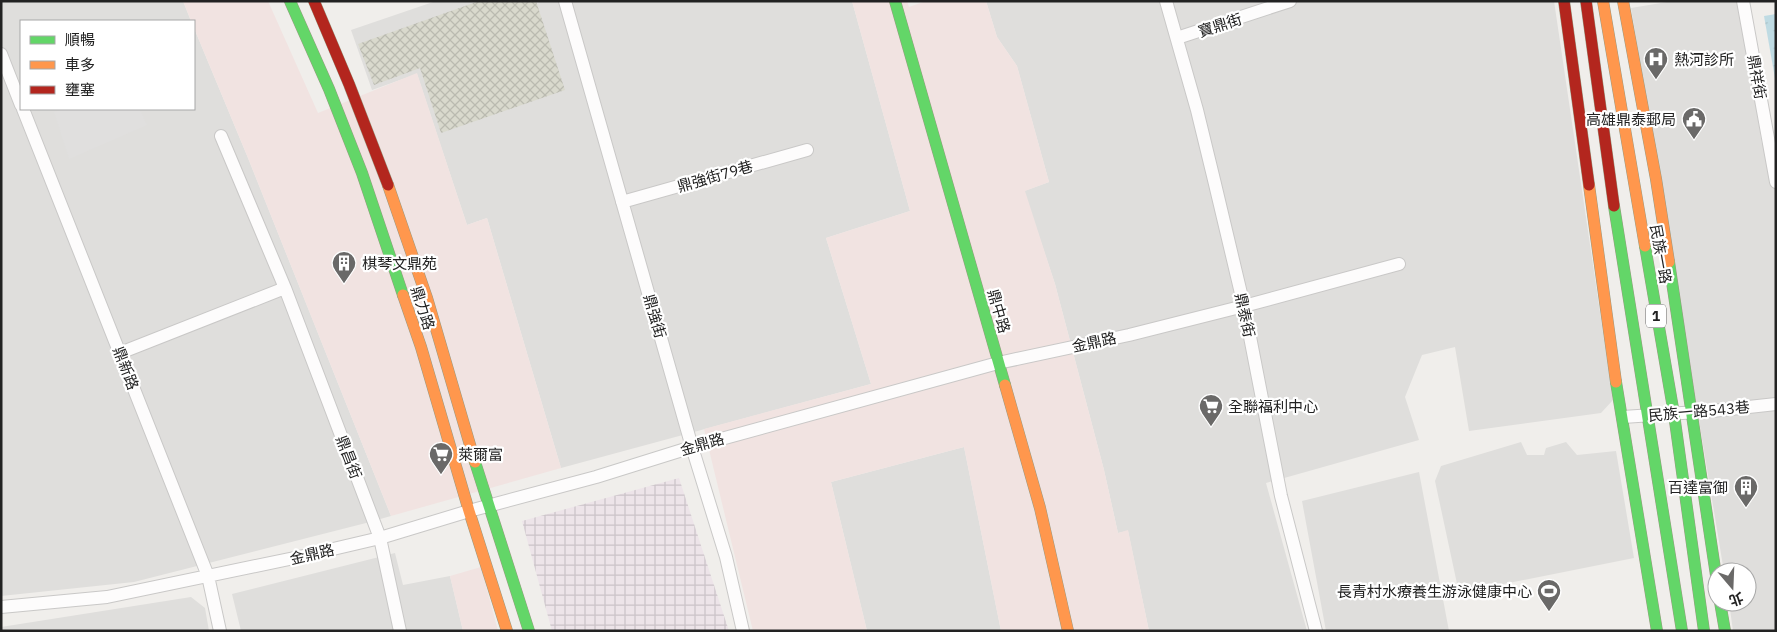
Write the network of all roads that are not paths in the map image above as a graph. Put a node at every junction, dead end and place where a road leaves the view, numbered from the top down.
1 (290, 1) edge
2 (314, 1) edge
3 (565, 1) edge
4 (895, 1) edge
5 (1166, 1) edge
6 (1290, 1) edge
7 (1564, 1) edge
8 (1586, 1) edge
9 (1624, 1) edge
10 (1743, 1) edge
11 (1606, 2) edge
12 (1177, 38) junction
13 (1, 54) edge
14 (20, 102) edge
15 (23, 110) edge
16 (221, 136) dead end
17 (807, 150) dead end
18 (1776, 182) edge
19 (622, 202) junction
20 (1399, 264) dead end
21 (285, 288) junction
22 (1244, 306) junction
23 (120, 353) junction
24 (998, 363) junction
25 (1776, 404) edge
26 (1692, 413) junction
27 (1674, 414) junction
28 (1647, 415) junction
29 (1623, 417) junction
30 (692, 446) junction
31 (489, 506) junction
32 (469, 511) junction
33 (380, 538) junction
34 (1714, 562) edge
35 (208, 576) junction
36 (1, 607) edge
37 (1722, 612) edge
38 (220, 631) edge
39 (400, 631) edge
40 (507, 631) edge
41 (529, 631) edge
42 (743, 631) edge
43 (1068, 631) edge
44 (1316, 631) edge
45 (1657, 631) edge
46 (1682, 631) edge
47 (1704, 631) edge
48 (1725, 631) edge

1 - 32 main road, 鼎力路
2 - 31 main road, 鼎力路
3 - 19 street, 鼎強街
4 - 24 main road, 鼎中路
5 - 12 street, 鼎泰街
6 - 12 street, 寶鼎街
7 - 29 main road
8 - 28 main road, 1
9 - 26 main road, 民族一路 / 1
10 - 18 street, 鼎祥街
11 - 27 main road, 民族一路 / 1
12 - 22 street, 鼎泰街
13 - 14 street
15 - 23 street, 鼎新路
16 - 21 street, 鼎昌街
17 - 19 street, 鼎強街79巷
19 - 30 street, 鼎強街
20 - 22 street, 金鼎路
21 - 23 street
21 - 33 street, 鼎昌街
22 - 24 street, 金鼎路
22 - 44 street, 鼎泰街
23 - 35 street, 鼎新路
24 - 30 street, 金鼎路
24 - 43 main road, 鼎中路
25 - 26 street, 民族一路543巷
26 - 27 street, 民族一路543巷
26 - 34 main road, 民族一路 / 1
27 - 28 street, 民族一路543巷
27 - 47 main road, 民族一路 / 1
28 - 29 street, 民族一路543巷
28 - 46 main road, 1
29 - 45 main road
30 - 31 street, 金鼎路
30 - 42 street, 鼎強街
31 - 32 street, 金鼎路
31 - 41 main road, 鼎力路
32 - 33 street, 金鼎路
32 - 40 main road, 鼎力路
33 - 35 street, 金鼎路
33 - 39 street, 鼎昌街
35 - 36 street, 金鼎路
35 - 38 street, 鼎新路
37 - 48 main road

